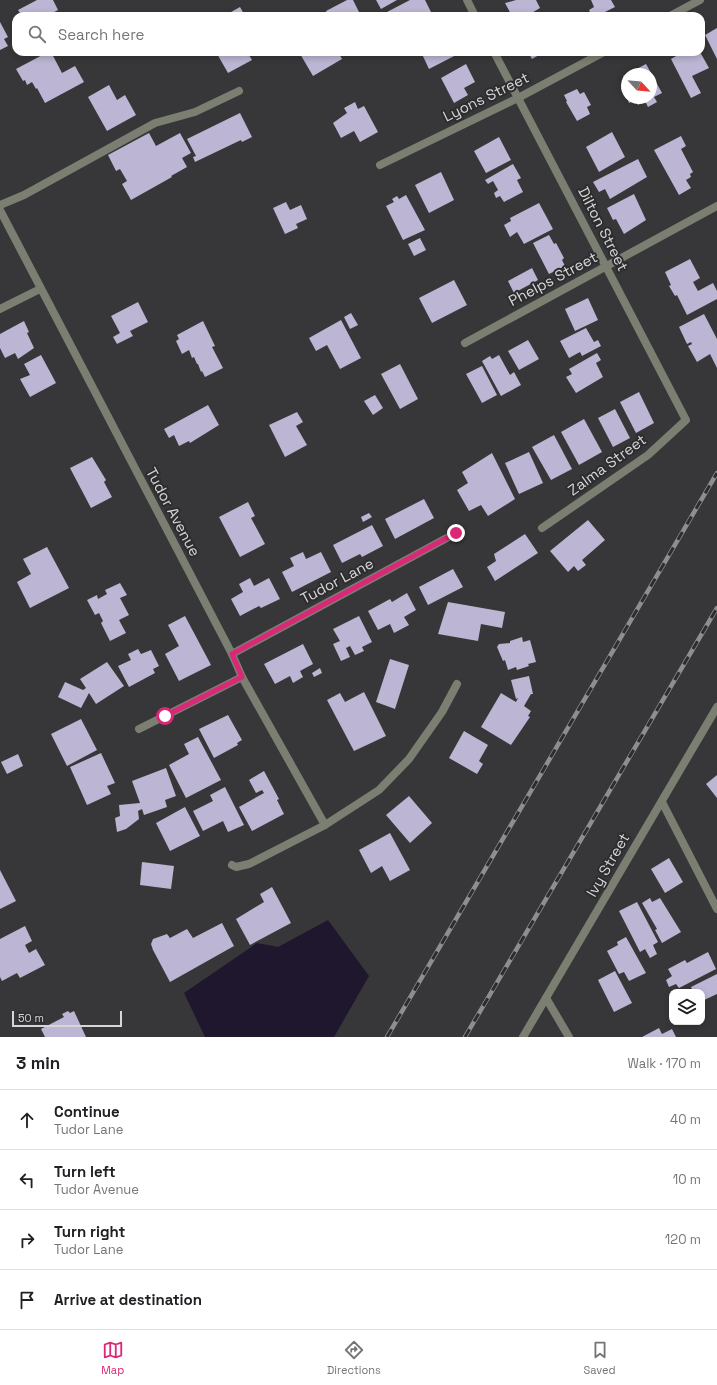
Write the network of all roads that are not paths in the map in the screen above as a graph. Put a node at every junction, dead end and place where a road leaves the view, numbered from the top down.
1 (467, 0) edge
2 (700, 0) edge
3 (473, 12) edge
4 (678, 12) edge
5 (496, 56) edge
6 (597, 56) edge
7 (239, 91) dead end
8 (518, 98) junction
9 (380, 165) dead end
10 (0, 205) edge
11 (717, 206) edge
12 (0, 210) edge
13 (606, 266) junction
14 (40, 289) junction
15 (0, 309) edge
16 (465, 343) dead end
17 (686, 420) joint
18 (542, 528) dead end
19 (456, 533) dead end
20 (232, 654) junction
21 (242, 677) junction
22 (457, 684) dead end
23 (717, 707) edge
24 (139, 729) dead end
25 (662, 802) junction
26 (324, 825) junction
27 (232, 865) dead end
28 (717, 909) edge
29 (546, 998) junction
30 (523, 1037) edge
31 (570, 1037) edge

1 - 3 street
2 - 4 street
5 - 8 street, Dilton Street
6 - 8 street, Lyons Street
7 - 10 street
8 - 9 street, Lyons Street
8 - 13 street, Dilton Street
11 - 13 street, Phelps Street
12 - 14 street, Tudor Avenue
13 - 16 street, Phelps Street
13 - 17 street, Dilton Street
14 - 15 street
14 - 20 street, Tudor Avenue
17 - 18 street, Zalma Street
19 - 20 street, Tudor Lane
20 - 21 street, Tudor Avenue
21 - 24 street
21 - 26 street, Tudor Avenue
22 - 26 street
23 - 25 street, Ivy Street
25 - 28 street
25 - 29 street, Ivy Street
26 - 27 street
29 - 30 street, Ivy Street
29 - 31 street

